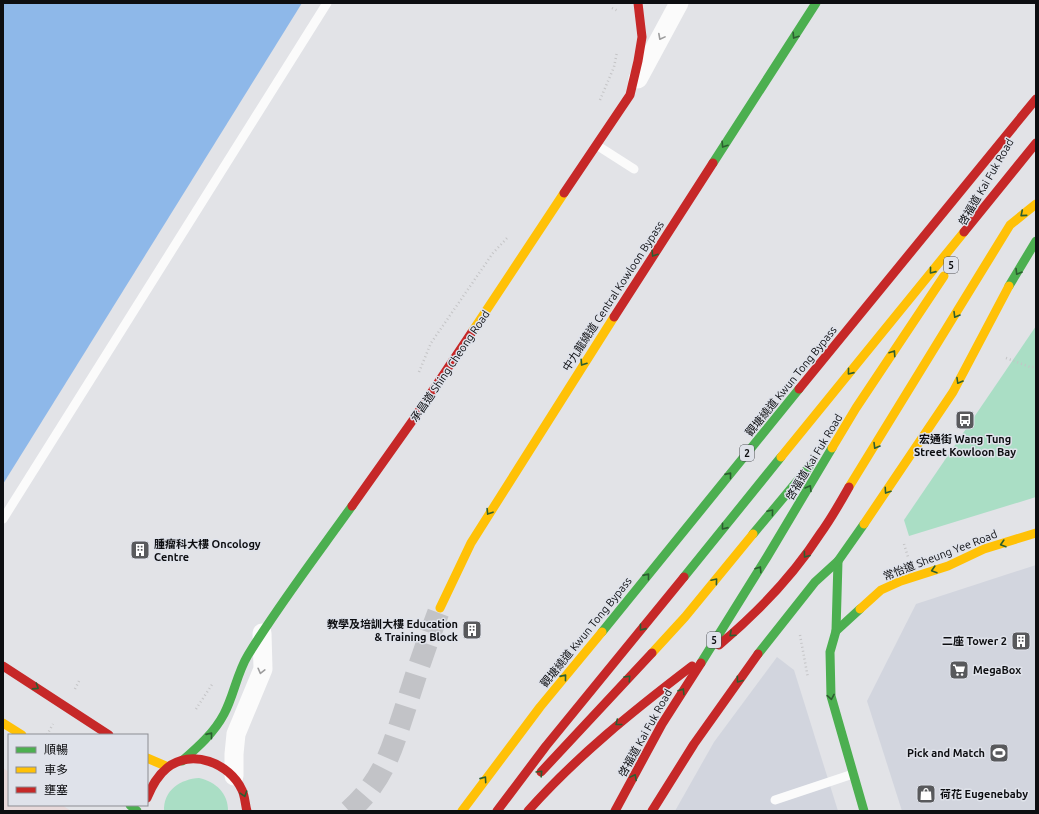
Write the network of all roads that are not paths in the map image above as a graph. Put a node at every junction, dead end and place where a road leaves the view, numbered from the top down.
1 (327, 3) edge
2 (638, 3) edge
3 (679, 3) edge
4 (816, 3) edge
5 (630, 95) junction
6 (1036, 99) edge
7 (1036, 143) edge
8 (598, 146) junction
9 (1019, 148) dead end
10 (634, 169) dead end
11 (1036, 204) edge
12 (1036, 241) edge
13 (955, 258) dead end
14 (948, 270) dead end
15 (856, 408) junction
16 (3, 519) edge
17 (1036, 533) edge
18 (838, 561) junction
19 (440, 608) tunnel mouth
20 (836, 630) junction
21 (262, 632) junction
22 (3, 666) edge
23 (3, 723) edge
24 (20, 734) edge
25 (107, 734) edge
26 (148, 758) edge
27 (182, 761) junction
28 (168, 767) junction
29 (853, 774) junction
30 (234, 776) junction
31 (148, 796) edge
32 (775, 800) dead end
33 (247, 811) edge
34 (462, 811) edge
35 (497, 811) edge
36 (502, 811) edge
37 (528, 811) edge
38 (615, 811) edge
39 (652, 811) edge
40 (864, 811) edge

1 - 16 lane
2 - 5 main road, 承昌道 Shing Cheong Road
3 -> 5 street, 承昌道 Shing Cheong Road
4 -> 19 main road, 中九龍繞道 Central Kowloon Bypass
5 - 8 main road, 承昌道 Shing Cheong Road
34 -> 6 main road, 觀塘繞道 Kwun Tong Bypass / 2
7 -> 35 main road
8 - 10 lane
8 - 21 main road, 承昌道 Shing Cheong Road
9 - 13 main road, 啓福道 Kai Fuk Road / 5
11 -> 37 main road
12 -> 18 main road
15 -> 14 main road, 啓福道 Kai Fuk Road / 5
36 -> 15 main road
38 -> 15 main road, 啓福道 Kai Fuk Road / 5
17 -> 20 main road, 常怡道 Sheung Yee Road
18 - 20 main road
18 -> 39 main road
20 -> 29 main road
27 -> 21 main road, 承昌道 Shing Cheong Road
21 -> 30 street
22 -> 25 main road
23 - 24 main road
26 - 28 main road
27 - 28 main road, 承昌道 Shing Cheong Road
27 - 30 main road, 承昌道 Shing Cheong Road
28 - 31 main road, 承昌道 Shing Cheong Road
29 - 32 lane
29 - 40 main road
30 -> 33 main road, 承昌道 Shing Cheong Road

